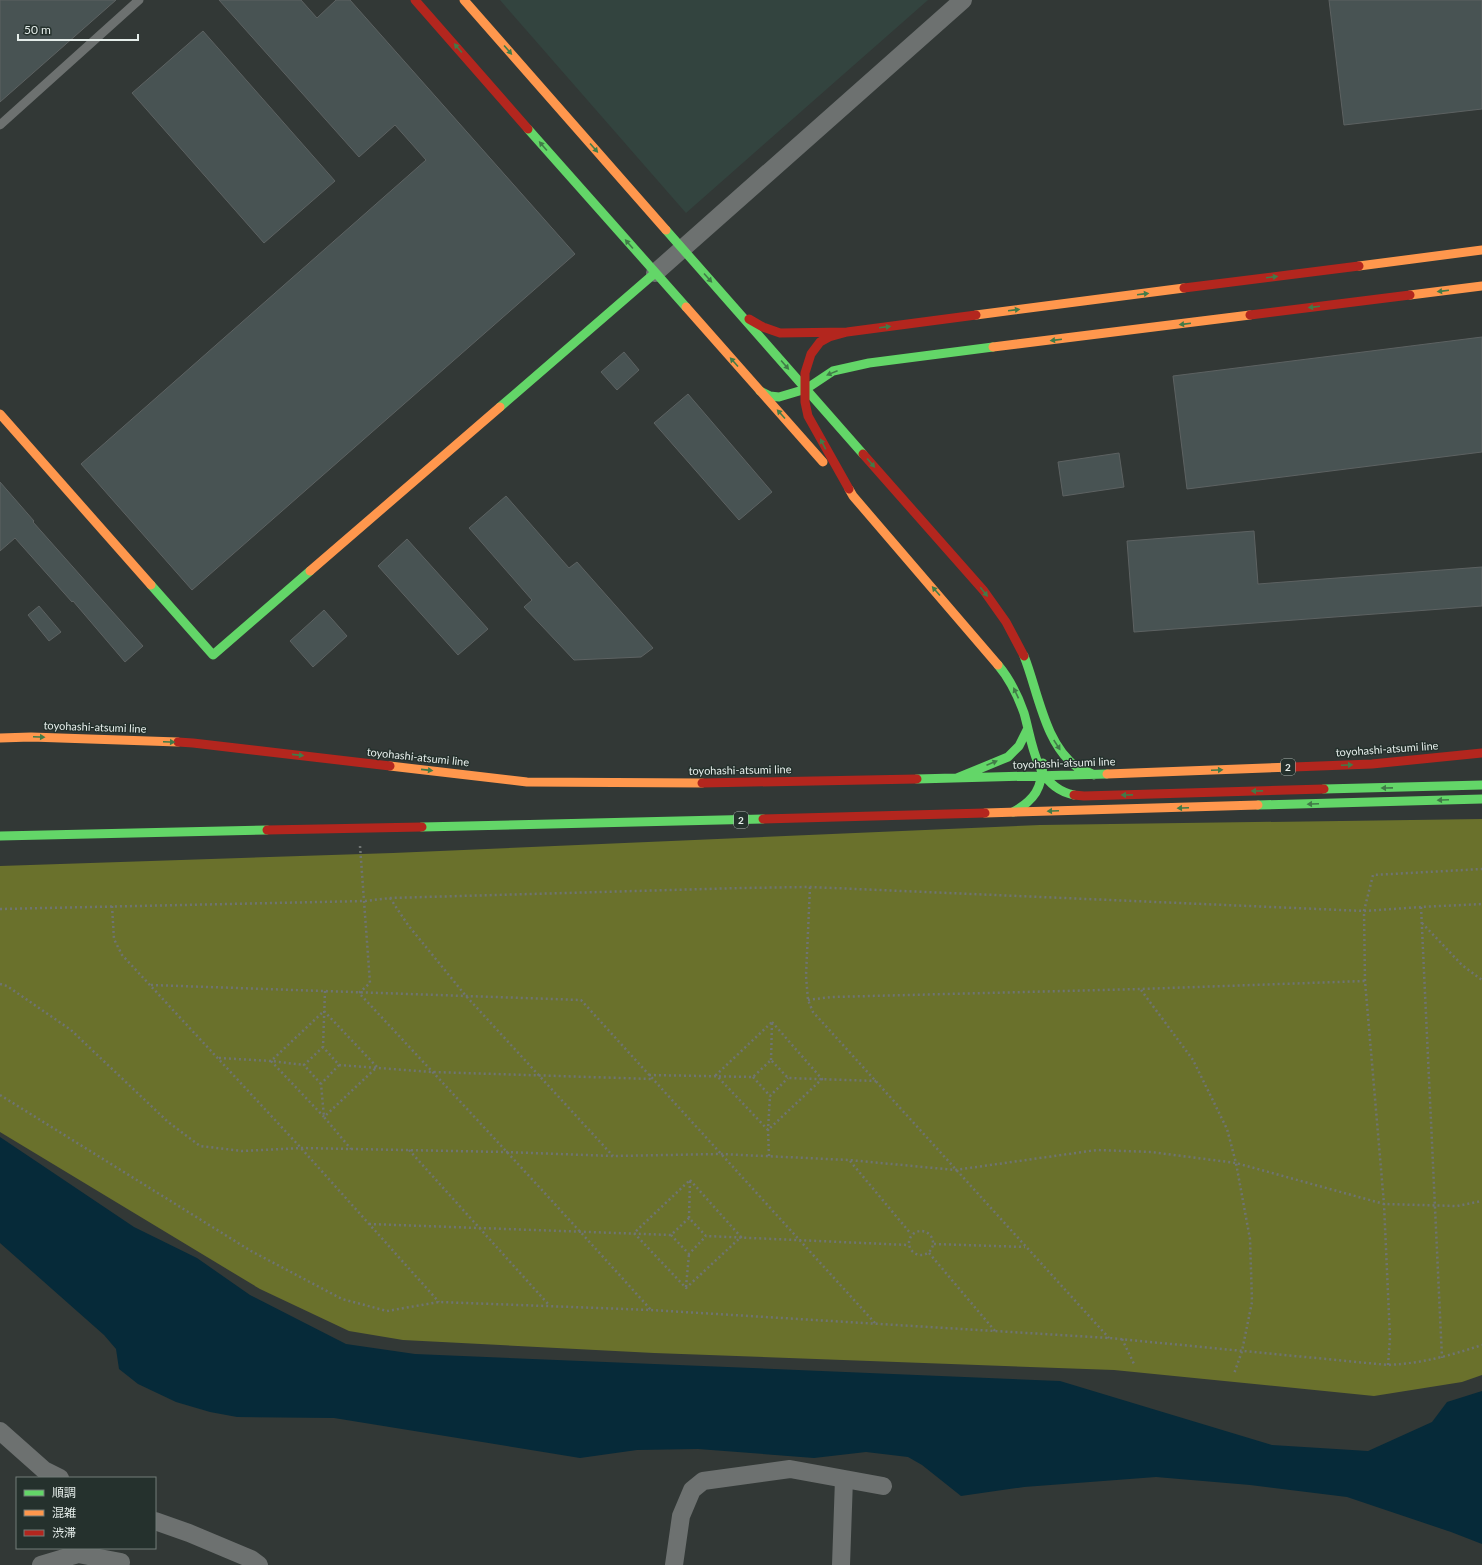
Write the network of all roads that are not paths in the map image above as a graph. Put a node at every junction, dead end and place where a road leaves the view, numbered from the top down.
1 (139, 0) edge
2 (415, 0) edge
3 (464, 0) edge
4 (963, 0) edge
5 (0, 125) edge
6 (682, 248) junction
7 (1482, 250) edge
8 (655, 273) junction
9 (1482, 286) edge
10 (741, 315) junction
11 (847, 332) junction
12 (869, 363) junction
13 (842, 378) dead end
14 (806, 389) junction
15 (760, 391) junction
16 (830, 403) dead end
17 (0, 414) edge
18 (836, 423) junction
19 (853, 496) junction
20 (1038, 696) junction
21 (1027, 730) junction
22 (0, 738) edge
23 (1043, 738) dead end
24 (1043, 751) dead end
25 (1482, 753) edge
26 (1094, 774) junction
27 (1043, 775) junction
28 (956, 778) junction
29 (1482, 785) edge
30 (1482, 799) edge
31 (1013, 812) junction
32 (0, 836) edge
33 (0, 1431) edge
34 (58, 1477) edge
35 (844, 1479) junction
36 (883, 1486) dead end
37 (156, 1521) edge
38 (121, 1562) dead end
39 (41, 1565) edge
40 (259, 1565) edge
41 (674, 1565) edge
42 (841, 1565) edge

1 - 5 lane
8 -> 2 street
3 -> 6 street
4 - 6 street
6 - 8 street
6 -> 10 street
11 -> 7 street
15 -> 8 street
8 - 17 street
9 -> 12 street
10 - 11 street
10 -> 14 street
11 - 14 street
12 - 13 street
12 -> 14 street
14 - 15 street
14 - 18 street
19 -> 14 street
19 -> 15 street
16 - 18 street
18 -> 20 street
21 -> 19 street
20 - 23 street
20 -> 26 street
21 - 27 street
28 -> 21 street
22 -> 28 street, toyohashi-atsumi line / 2
24 - 27 street
26 -> 25 street, toyohashi-atsumi line / 2
26 - 27 street, toyohashi-atsumi line / 2
27 - 28 street, toyohashi-atsumi line / 2
29 -> 27 street
27 - 31 street
30 -> 31 street, 2
31 - 32 street, 2
33 - 34 street
35 - 36 street
35 - 41 street
35 - 42 street
37 - 40 street
38 - 39 street

